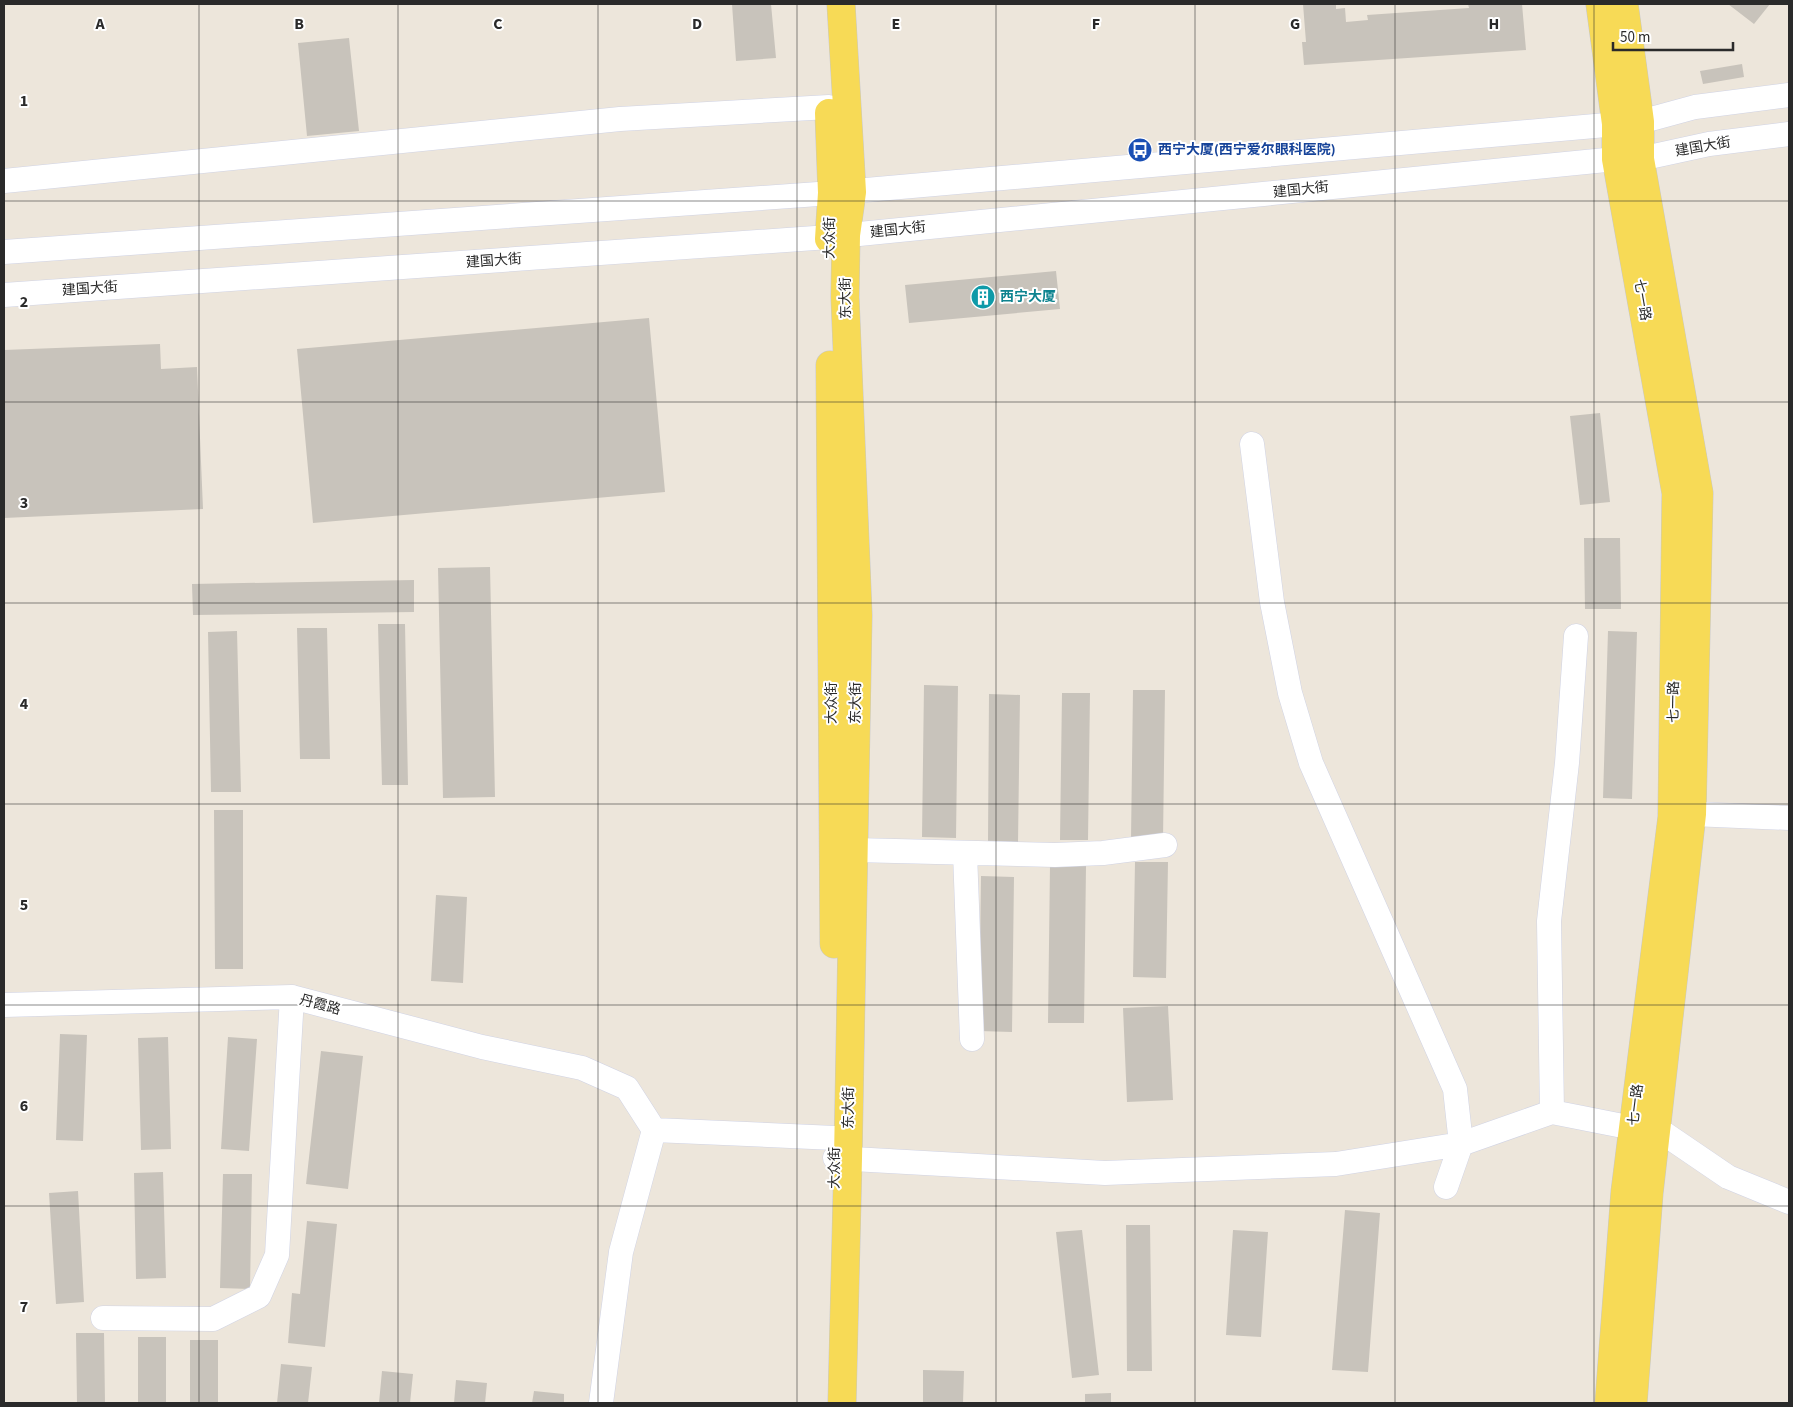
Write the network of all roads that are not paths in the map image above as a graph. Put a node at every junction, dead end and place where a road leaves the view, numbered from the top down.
1 (824, 4) edge
2 (841, 4) edge
3 (1600, 4) edge
4 (1624, 4) edge
5 (1789, 95) edge
6 (829, 107) junction
7 (1628, 123) junction
8 (1789, 134) edge
9 (1628, 159) junction
10 (4, 181) edge
11 (842, 192) junction
12 (837, 236) junction
13 (4, 252) edge
14 (4, 295) edge
15 (1252, 444) dead end
16 (1576, 636) dead end
17 (1692, 814) junction
18 (1789, 818) edge
19 (1165, 845) dead end
20 (854, 850) junction
21 (965, 853) junction
22 (292, 997) junction
23 (4, 1005) edge
24 (972, 1039) dead end
25 (1552, 1112) junction
26 (1645, 1128) junction
27 (654, 1130) junction
28 (1461, 1144) junction
29 (840, 1151) junction
30 (1446, 1187) dead end
31 (1789, 1202) edge
32 (103, 1318) dead end
33 (601, 1403) edge
34 (827, 1403) edge
35 (842, 1403) edge
36 (1609, 1403) edge
37 (1633, 1403) edge

1 - 6 main road
2 - 11 main road, 东大街
3 - 7 main road, 七一路
4 - 7 main road, 七一路
5 - 7 street
6 - 10 street
6 - 11 main road
7 - 9 main road, 七一路
7 - 11 street
8 - 9 street, 建国大街
9 - 12 street, 建国大街
9 - 17 main road, 七一路
9 - 26 main road, 七一路
11 - 12 main road, 东大街
11 - 13 street
12 - 14 street, 建国大街
12 - 20 main road, 东大街
12 - 29 main road, 大众街
15 - 28 street
16 - 25 street
17 - 18 street
17 - 26 main road, 七一路
19 - 21 street
20 - 21 street
20 - 29 main road, 东大街
21 - 24 street
22 - 23 street, 丹霞路
22 - 27 street, 丹霞路
22 - 32 street
25 - 26 street
25 - 28 street
26 - 31 street
26 - 36 main road, 七一路
26 - 37 main road, 七一路
27 - 29 street
27 - 33 street
28 - 29 street
28 - 30 street
29 - 34 main road, 大众街
29 - 35 main road, 东大街

